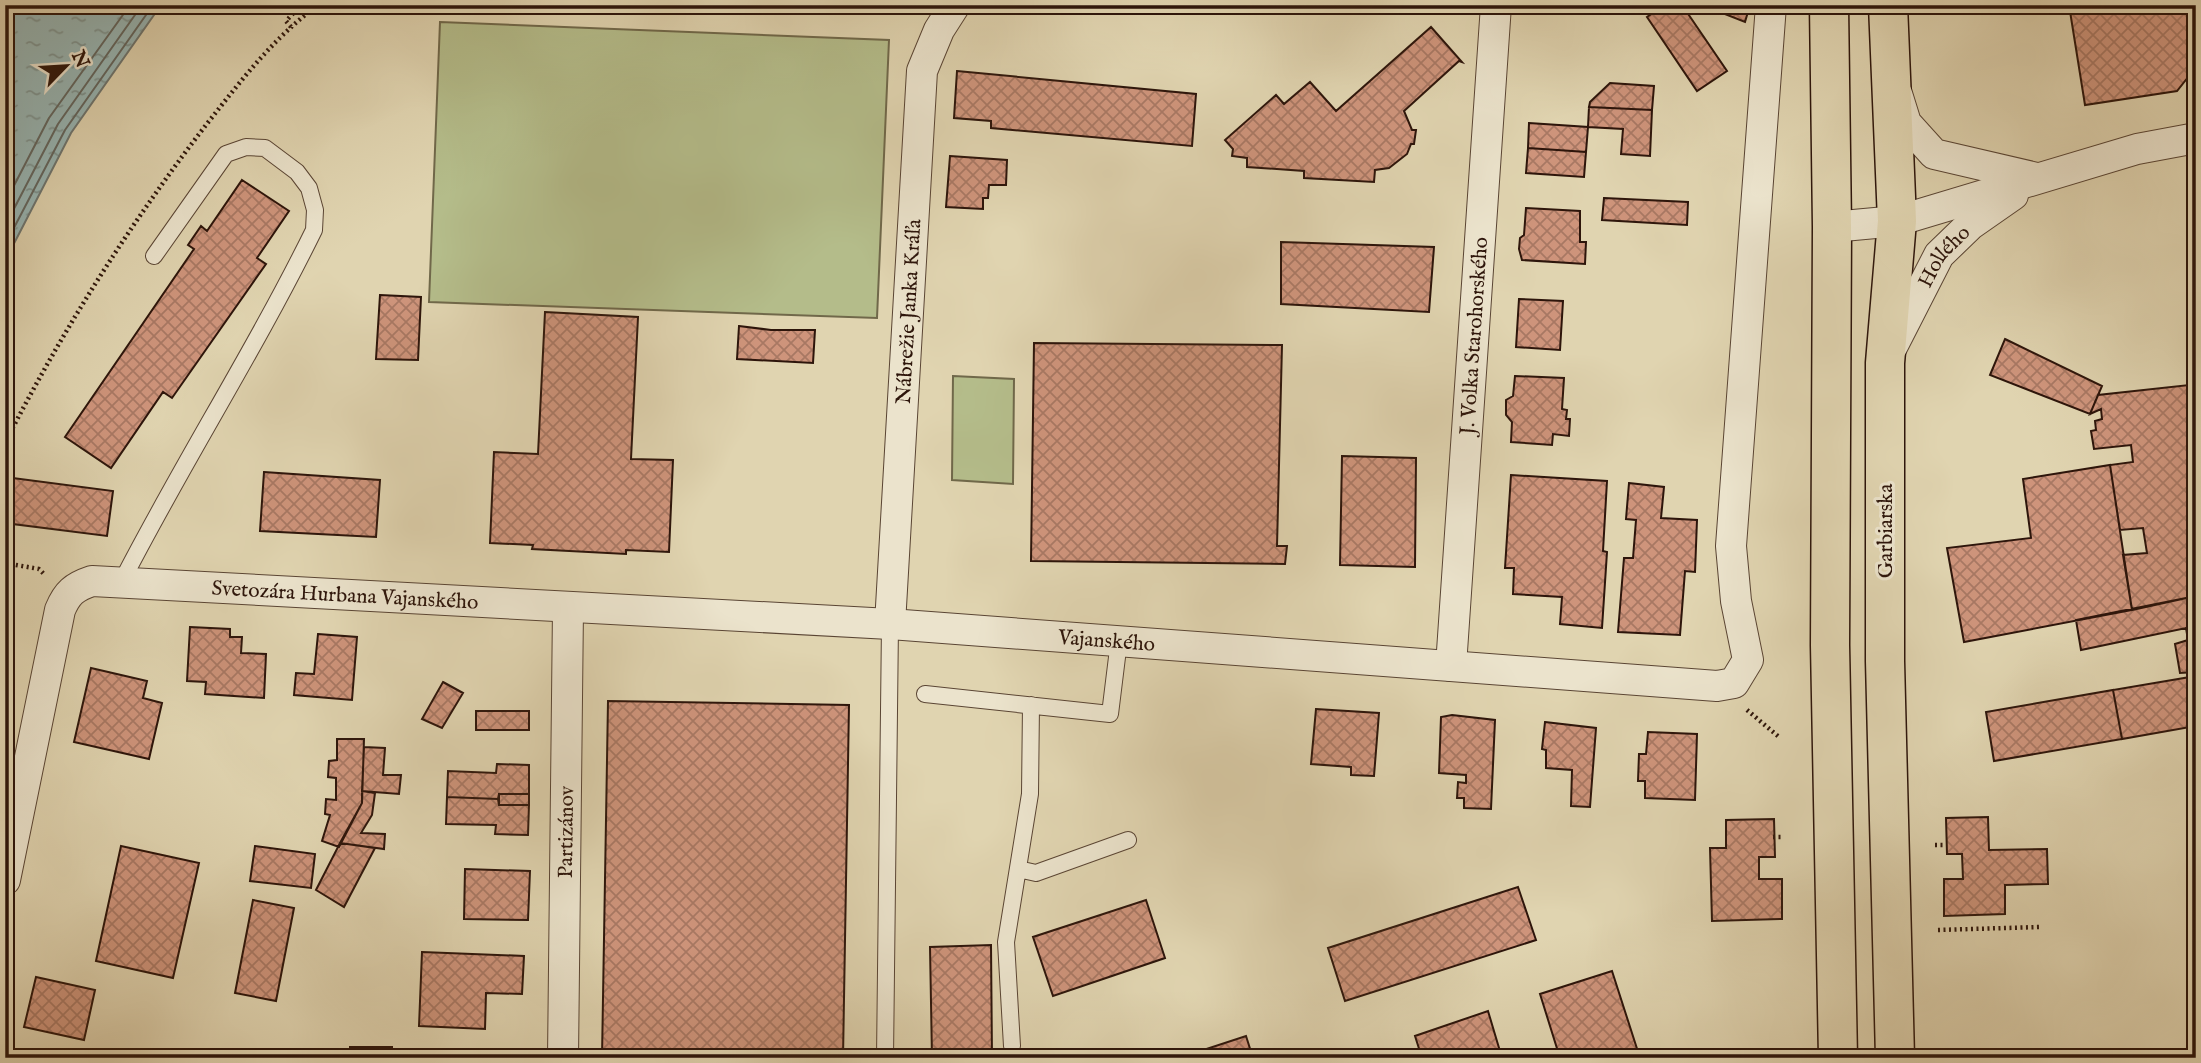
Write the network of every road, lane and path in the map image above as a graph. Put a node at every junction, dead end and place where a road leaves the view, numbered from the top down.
1 (302, 5) edge
2 (318, 5) edge
3 (400, 5) edge
4 (411, 5) edge
5 (955, 5) edge
6 (1496, 5) edge
7 (1771, 5) edge
8 (1829, 5) edge
9 (1888, 5) edge
10 (291, 27) junction
11 (1892, 77) junction
12 (2196, 138) edge
13 (2037, 178) junction
14 (1897, 221) junction
15 (1832, 227) junction
16 (154, 256) dead end
17 (1885, 363) junction
18 (5, 443) edge
19 (5, 563) edge
20 (122, 581) junction
21 (66, 595) junction
22 (568, 608) junction
23 (890, 624) junction
24 (1119, 641) junction
25 (1451, 666) junction
26 (925, 694) dead end
27 (1031, 705) junction
28 (1773, 837) dead end
29 (1782, 837) dead end
30 (1128, 840) dead end
31 (1935, 845) dead end
32 (1946, 845) dead end
33 (1018, 869) junction
34 (5, 880) edge
35 (2039, 928) dead end
36 (1938, 930) dead end
37 (1012, 1046) dead end
38 (563, 1058) edge
39 (885, 1058) edge
40 (1838, 1058) edge
41 (1895, 1058) edge

1 - 10 path
2 - 10 path
3 - 4 path
5 - 23 street, Nábrežie Janka Kráľa
6 - 25 street, J. Volka Starohorského
7 - 25 street, Vajanského
8 - 15 main road
9 - 11 main road, Garbiarska
10 - 18 path
11 - 13 street, Hollého
11 - 14 main road, Garbiarska
12 - 13 street, Hollého
13 - 14 street, Hollého
13 - 17 street, Hollého
14 - 15 street, Hollého
14 - 17 main road, Garbiarska
15 - 40 main road
16 - 20 lane
17 - 41 main road, Garbiarska
19 - 21 path
20 - 21 street
20 - 22 street, Svetozára Hurbana Vajanského
21 - 34 street
22 - 23 street, Vajanského
22 - 38 street, Partizánov
23 - 24 street, Vajanského
23 - 39 lane
24 - 25 street, Vajanského
24 - 27 lane
26 - 27 lane
27 - 33 lane
28 - 29 path
30 - 33 lane
31 - 32 path
33 - 37 lane
35 - 36 path

